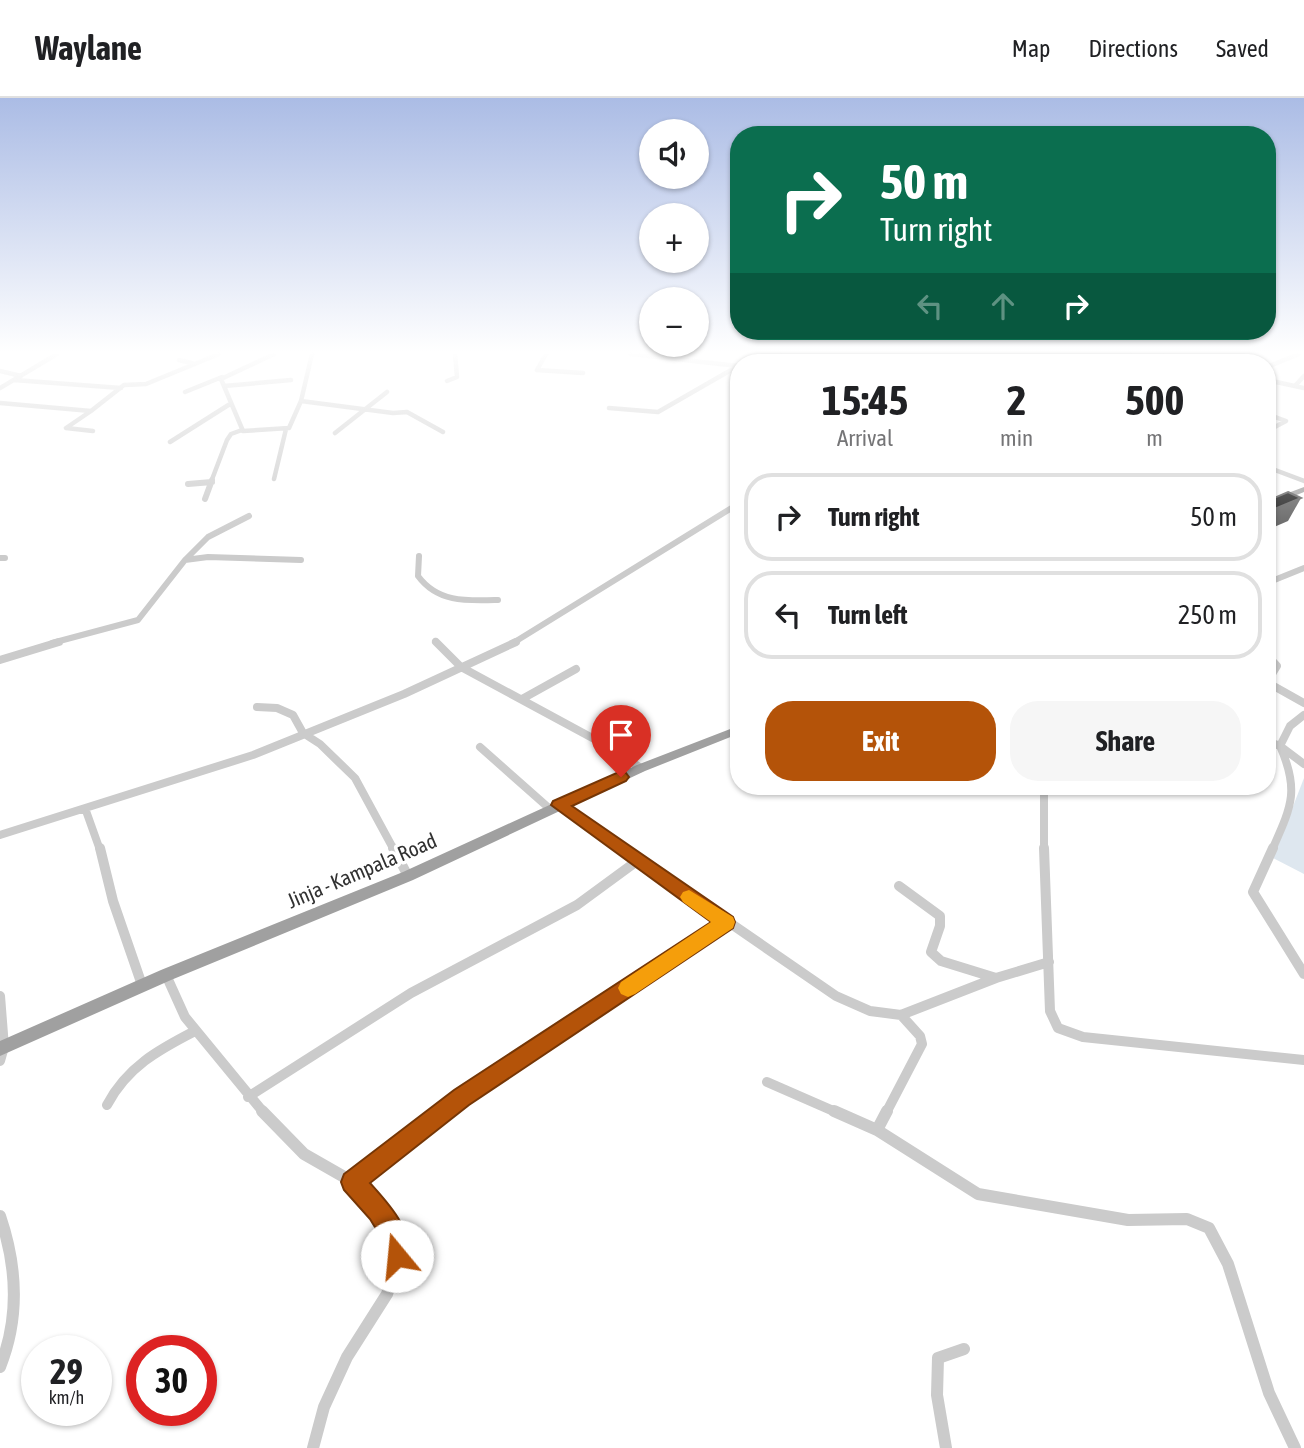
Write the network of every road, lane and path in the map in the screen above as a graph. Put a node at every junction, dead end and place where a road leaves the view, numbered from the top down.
1 (82, 417) edge
2 (209, 417) edge
3 (236, 417) edge
4 (294, 417) edge
5 (355, 417) edge
6 (416, 417) edge
7 (1276, 417) edge
8 (1276, 426) edge
9 (286, 429) junction
10 (242, 430) junction
11 (93, 431) dead end
12 (443, 432) dead end
13 (335, 433) dead end
14 (170, 442) dead end
15 (1276, 470) edge
16 (274, 479) dead end
17 (1304, 481) edge
18 (212, 482) junction
19 (188, 484) dead end
20 (1304, 489) edge
21 (205, 499) dead end
22 (1276, 500) edge
23 (730, 509) edge
24 (249, 516) dead end
25 (419, 556) dead end
26 (185, 560) junction
27 (302, 560) dead end
28 (1304, 568) edge
29 (1276, 579) edge
30 (498, 600) dead end
31 (435, 641) dead end
32 (0, 660) edge
33 (461, 667) junction
34 (576, 669) dead end
35 (1276, 687) edge
36 (522, 699) junction
37 (1304, 702) edge
38 (257, 707) dead end
39 (1304, 715) edge
40 (303, 733) junction
41 (730, 733) edge
42 (1276, 744) edge
43 (1280, 746) junction
44 (480, 747) dead end
45 (1304, 764) edge
46 (641, 768) junction
47 (1044, 795) edge
48 (555, 807) junction
49 (85, 808) junction
50 (0, 835) edge
51 (637, 861) junction
52 (408, 876) junction
53 (899, 886) dead end
54 (726, 922) junction
55 (1049, 962) junction
56 (1304, 974) edge
57 (166, 975) junction
58 (996, 978) junction
59 (142, 985) junction
60 (0, 996) edge
61 (901, 1015) junction
62 (195, 1031) junction
63 (1, 1052) edge
64 (1304, 1060) edge
65 (767, 1082) dead end
66 (248, 1097) junction
67 (107, 1105) dead end
68 (877, 1130) junction
69 (353, 1182) junction
70 (0, 1216) edge
71 (964, 1349) dead end
72 (0, 1367) edge
73 (313, 1448) edge
74 (946, 1448) edge
75 (1294, 1448) edge

1 - 11 street
2 - 14 street
3 - 10 street
4 - 9 street
5 - 13 street
6 - 12 street
7 - 8 street
9 - 10 street
9 - 16 street
10 - 18 street
15 - 17 street
18 - 19 street
18 - 21 street
20 - 22 highway
23 - 33 street
24 - 26 street
25 - 30 street
26 - 27 street
26 - 32 street
28 - 29 street
31 - 33 street
33 - 36 street
33 - 40 street
34 - 36 street
35 - 37 street
36 - 46 street
38 - 40 street
39 - 43 street
40 - 49 street
40 - 52 street
41 - 46 highway, Jinja - Kampala Road
42 - 43 street
43 - 45 street
43 - 56 street
44 - 48 street
46 - 48 highway, Jinja - Kampala Road
47 - 55 street
48 - 51 street
48 - 52 highway, Jinja - Kampala Road
49 - 50 street
49 - 59 street
51 - 54 street
51 - 66 street
52 - 57 highway, Jinja - Kampala Road
53 - 58 street
54 - 61 street
54 - 69 street
55 - 58 street
55 - 64 street
57 - 59 highway, Jinja - Kampala Road
57 - 62 street
58 - 61 street
59 - 63 highway, Jinja - Kampala Road
60 - 63 street
61 - 68 street
62 - 66 street
62 - 67 street
65 - 68 street
66 - 69 street
68 - 75 street
69 - 73 street
70 - 72 street
71 - 74 street

